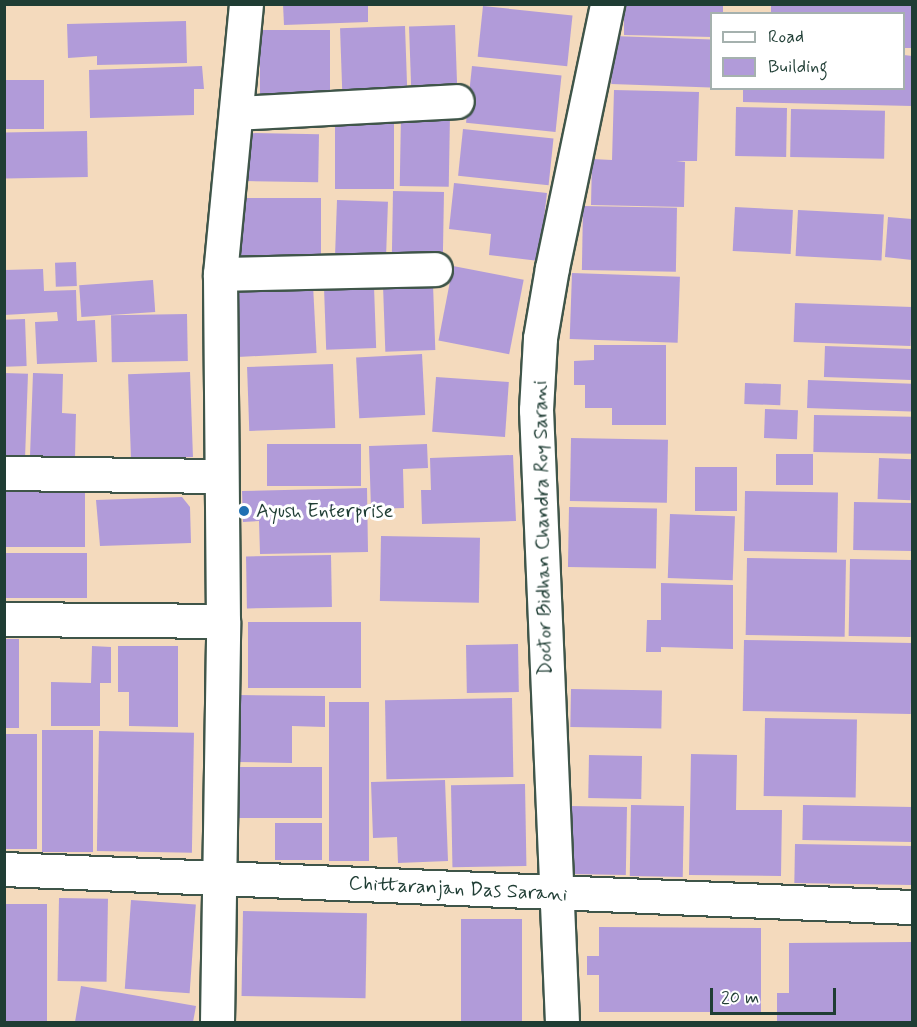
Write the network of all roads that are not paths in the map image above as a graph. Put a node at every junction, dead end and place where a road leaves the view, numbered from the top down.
1 (246, 4) edge
2 (607, 4) edge
3 (457, 101) dead end
4 (236, 113) junction
5 (435, 269) dead end
6 (219, 274) junction
7 (4, 473) edge
8 (221, 476) junction
9 (4, 618) edge
10 (223, 621) junction
11 (4, 869) edge
12 (221, 878) junction
13 (555, 893) junction
14 (912, 907) edge
15 (217, 1023) edge
16 (562, 1023) edge

1 - 4 street
2 - 13 street, Doctor Bidhan Chandra Roy Sarani
3 - 4 street
4 - 6 street
5 - 6 street
6 - 8 street
7 - 8 street
8 - 10 street
9 - 10 street
10 - 12 street
11 - 12 street, Chittaranjan Das Sarani
12 - 13 street, Chittaranjan Das Sarani
12 - 15 street
13 - 14 street, Chittaranjan Das Sarani
13 - 16 street, Doctor Bidhan Chandra Roy Sarani

